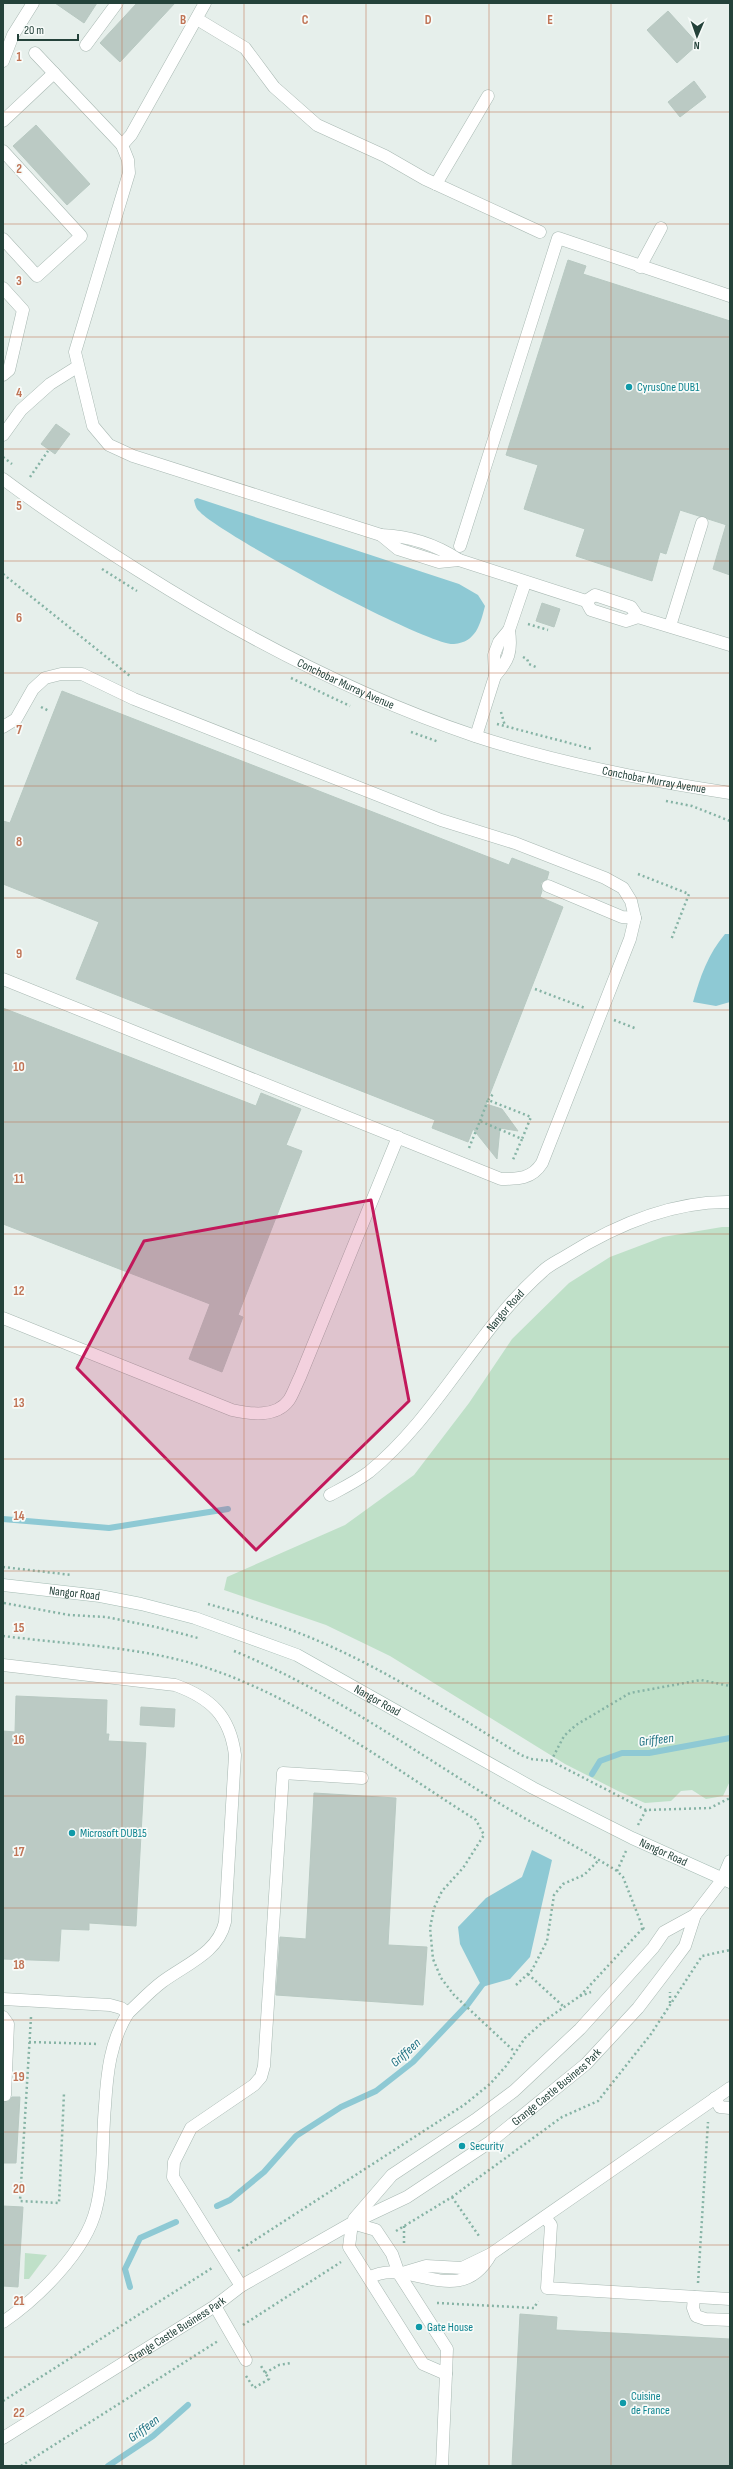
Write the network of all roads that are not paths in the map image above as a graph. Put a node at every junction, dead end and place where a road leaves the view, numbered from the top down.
1 (33, 3) edge
2 (118, 3) edge
3 (205, 3) edge
4 (197, 19) junction
5 (86, 45) dead end
6 (35, 53) dead end
7 (3, 61) edge
8 (54, 73) junction
9 (488, 96) dead end
10 (3, 121) edge
11 (122, 145) junction
12 (3, 151) edge
13 (436, 184) junction
14 (661, 228) dead end
15 (540, 232) dead end
16 (3, 239) edge
17 (640, 267) junction
18 (3, 288) edge
19 (730, 296) edge
20 (77, 367) junction
21 (3, 375) edge
22 (3, 435) edge
23 (3, 479) edge
24 (702, 523) dead end
25 (460, 546) dead end
26 (525, 583) junction
27 (670, 626) junction
28 (730, 645) edge
29 (3, 727) edge
30 (476, 736) junction
31 (730, 793) edge
32 (548, 886) dead end
33 (634, 918) junction
34 (3, 979) edge
35 (398, 1137) junction
36 (730, 1202) edge
37 (3, 1318) edge
38 (330, 1495) dead end
39 (3, 1585) edge
40 (3, 1665) edge
41 (362, 1778) dead end
42 (730, 1861) edge
43 (726, 1881) edge
44 (695, 1915) junction
45 (3, 1999) edge
46 (128, 2013) junction
47 (3, 2017) edge
48 (730, 2088) edge
49 (5, 2095) dead end
50 (715, 2098) junction
51 (730, 2108) edge
52 (545, 2217) junction
53 (352, 2223) junction
54 (399, 2274) junction
55 (369, 2278) junction
56 (241, 2286) junction
57 (696, 2297) junction
58 (730, 2299) edge
59 (215, 2306) junction
60 (730, 2320) edge
61 (3, 2322) edge
62 (246, 2360) dead end
63 (446, 2374) junction
64 (3, 2438) edge
65 (442, 2466) edge

1 - 7 street
2 - 5 street
3 - 4 street
4 - 11 street
4 - 13 street
6 - 8 street
8 - 10 street
8 - 11 street
9 - 13 street
11 - 20 street
12 - 16 street
13 - 15 street
14 - 17 street
17 - 19 street
17 - 25 street
18 - 21 street
20 - 22 street
20 - 26 street
23 - 30 street, Conchobar Murray Avenue
24 - 27 street
26 - 27 street
26 - 30 street
27 - 28 street
29 - 33 street
30 - 31 street, Conchobar Murray Avenue
32 - 33 street
33 - 35 street
34 - 35 street
35 - 37 street
36 - 38 street, Nangor Road
39 - 43 street, Nangor Road
40 - 46 street
41 - 56 street
42 - 43 street, Grange Castle Business Park
43 - 44 street, Grange Castle Business Park
44 - 53 street, Grange Castle Business Park
44 - 53 street, Grange Castle Business Park
45 - 46 street
46 - 61 street
47 - 49 street
48 - 50 street
50 - 51 street
50 - 52 street
52 - 54 street
52 - 57 street
53 - 54 street
53 - 55 street
53 - 56 street, Grange Castle Business Park
54 - 55 street
54 - 63 street
55 - 63 street
56 - 59 street, Grange Castle Business Park
57 - 58 street
57 - 60 street
59 - 62 street
59 - 64 street, Grange Castle Business Park
63 - 65 street

